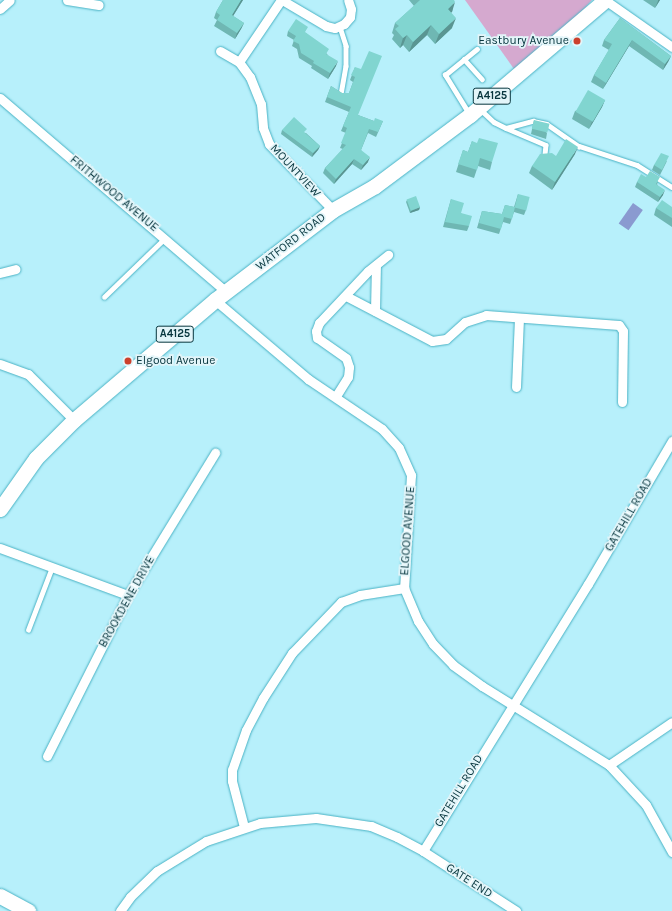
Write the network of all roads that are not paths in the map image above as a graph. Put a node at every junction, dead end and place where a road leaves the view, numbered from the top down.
1 (10, 0) edge
2 (67, 0) edge
3 (281, 0) edge
4 (348, 0) edge
5 (605, 0) edge
6 (99, 5) dead end
7 (0, 9) edge
8 (340, 27) junction
9 (672, 47) edge
10 (477, 49) dead end
11 (220, 51) dead end
12 (464, 59) junction
13 (239, 62) junction
14 (482, 79) dead end
15 (341, 94) edge
16 (0, 98) edge
17 (474, 112) junction
18 (506, 128) junction
19 (545, 155) edge
20 (672, 187) edge
21 (333, 210) junction
22 (165, 238) junction
23 (388, 255) dead end
24 (376, 265) junction
25 (16, 269) dead end
26 (0, 273) edge
27 (221, 296) junction
28 (346, 296) junction
29 (104, 297) dead end
30 (376, 311) junction
31 (519, 318) junction
32 (0, 364) edge
33 (516, 387) dead end
34 (336, 396) junction
35 (622, 402) dead end
36 (74, 420) junction
37 (672, 441) edge
38 (214, 453) dead end
39 (2, 501) edge
40 (0, 548) edge
41 (52, 567) junction
42 (404, 588) junction
43 (128, 595) junction
44 (28, 630) dead end
45 (513, 703) junction
46 (672, 722) edge
47 (47, 756) dead end
48 (609, 765) junction
49 (244, 827) junction
50 (423, 851) junction
51 (672, 852) edge
52 (0, 896) edge
53 (28, 911) edge
54 (120, 911) edge
55 (516, 911) edge

1 - 7 street
2 - 6 street
3 - 8 street
3 - 13 street
4 - 8 street
5 - 9 street
5 - 17 main road, WATFORD ROAD / A4125
8 - 15 lane
10 - 12 lane
11 - 13 street, MOUNTVIEW
12 - 14 lane
12 - 17 lane
13 - 21 street, MOUNTVIEW
16 - 22 street, FRITHWOOD AVENUE
17 - 18 lane
17 - 21 main road, WATFORD ROAD / A4125
18 - 19 lane
18 - 20 lane
21 - 27 main road, WATFORD ROAD / A4125
22 - 27 street, FRITHWOOD AVENUE
22 - 29 lane
23 - 24 street
24 - 28 street
24 - 30 street
25 - 26 street
27 - 34 street, ELGOOD AVENUE
27 - 36 main road, WATFORD ROAD / A4125
28 - 30 street
28 - 34 street
30 - 31 street
31 - 33 street
31 - 35 street
32 - 36 street
34 - 42 street, ELGOOD AVENUE
36 - 39 main road, WATFORD ROAD / A4125
37 - 45 street, GATEHILL ROAD
38 - 43 street, BROOKDENE DRIVE
40 - 41 street
41 - 43 street
41 - 44 lane
42 - 45 street, ELGOOD AVENUE
42 - 49 street
43 - 47 street, BROOKDENE DRIVE
45 - 48 street, ELGOOD AVENUE
45 - 50 street, GATEHILL ROAD
46 - 48 street
48 - 51 street, ELGOOD AVENUE
49 - 50 street
49 - 54 street
50 - 55 street, GATE END
52 - 53 main road

